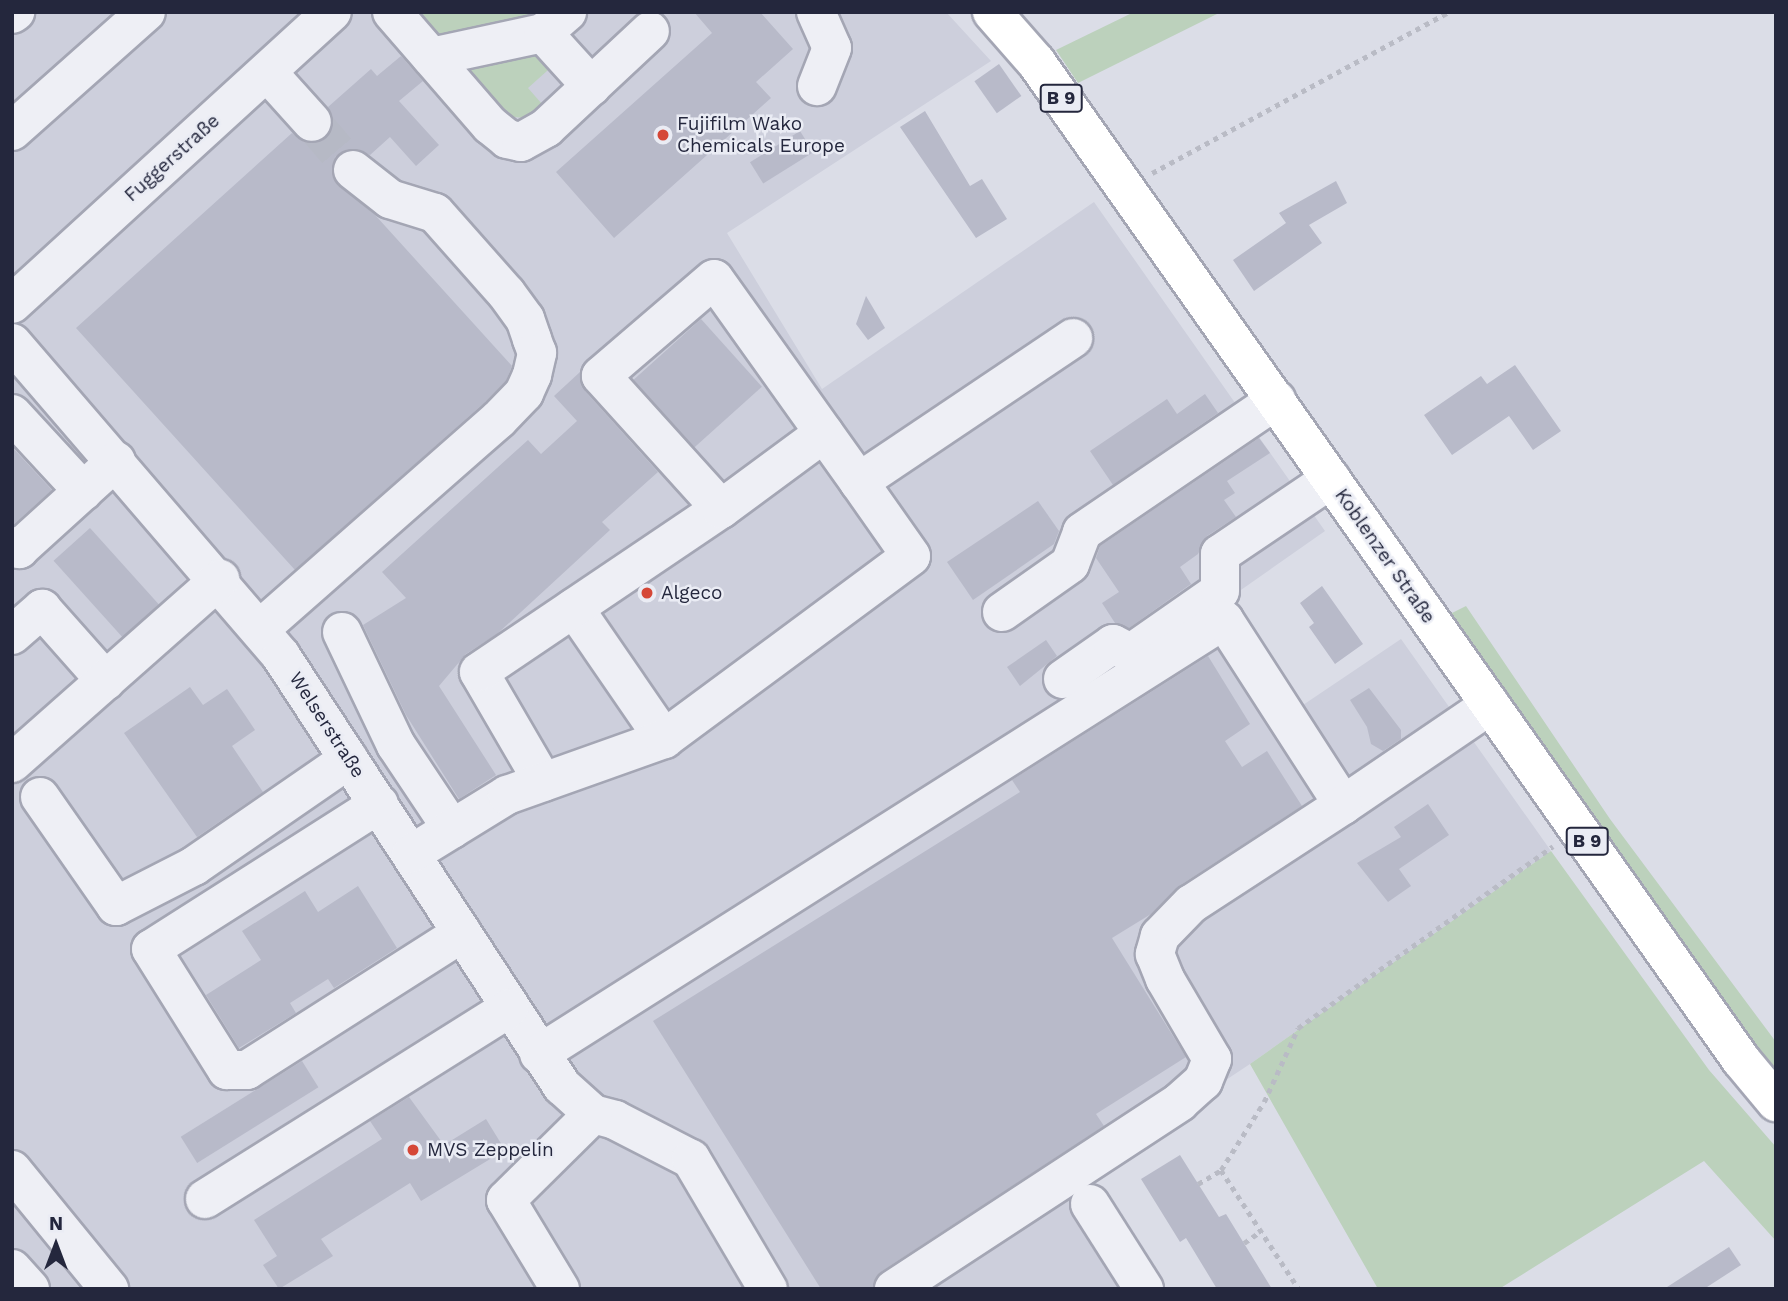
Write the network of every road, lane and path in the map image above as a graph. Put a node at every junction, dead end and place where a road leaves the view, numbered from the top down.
1 (146, 12) edge
2 (392, 12) edge
3 (816, 12) edge
4 (992, 12) edge
5 (1449, 12) edge
6 (330, 13) edge
7 (555, 23) edge
8 (650, 31) dead end
9 (431, 57) junction
10 (267, 72) junction
11 (591, 86) junction
12 (817, 86) dead end
13 (312, 122) tunnel mouth
14 (12, 131) edge
15 (353, 170) tunnel mouth
16 (1125, 188) junction
17 (12, 304) edge
18 (1073, 338) dead end
19 (12, 343) edge
20 (1276, 400) junction
21 (12, 414) edge
22 (824, 433) junction
23 (116, 461) junction
24 (1331, 479) junction
25 (859, 482) junction
26 (83, 491) junction
27 (721, 509) junction
28 (12, 547) edge
29 (220, 579) junction
30 (575, 608) junction
31 (1002, 612) dead end
32 (260, 629) junction
33 (341, 632) dead end
34 (12, 635) edge
35 (1063, 679) dead end
36 (106, 681) junction
37 (1490, 705) junction
38 (664, 739) junction
39 (349, 760) junction
40 (12, 763) edge
41 (543, 782) junction
42 (40, 797) dead end
43 (379, 804) junction
44 (1343, 805) junction
45 (1578, 828) junction
46 (452, 829) junction
47 (411, 854) junction
48 (461, 933) junction
49 (509, 1008) junction
50 (539, 1054) junction
51 (1776, 1102) edge
52 (604, 1117) junction
53 (12, 1170) edge
54 (1221, 1170) junction
55 (1198, 1184) dead end
56 (205, 1199) dead end
57 (1090, 1204) dead end
58 (1262, 1231) junction
59 (1244, 1243) dead end
60 (12, 1269) edge
61 (543, 1270) edge
62 (30, 1289) edge
63 (109, 1289) edge
64 (768, 1289) edge
65 (894, 1289) edge
66 (1144, 1289) edge
67 (1299, 1289) edge

1 - 14 street
2 - 9 street
3 - 12 street
4 - 16 main road, Koblenzer Straße / B 9
5 - 16 path
6 - 10 street, Fuggerstraße
7 - 9 street
7 - 11 street
8 - 11 street
9 - 11 street
10 - 13 street
10 - 17 street, Fuggerstraße
15 - 32 street
16 - 20 main road, Koblenzer Straße / B 9
18 - 25 street
19 - 23 street, Welserstraße
20 - 24 main road, Koblenzer Straße / B 9
20 - 31 street
21 - 26 street
22 - 25 street
22 - 27 street
22 - 27 street
23 - 26 street
23 - 29 street, Welserstraße
24 - 35 street
24 - 37 main road, Koblenzer Straße / B 9
25 - 38 street
26 - 28 street
27 - 30 street
29 - 32 street, Welserstraße
29 - 36 street
30 - 38 street
30 - 41 street
32 - 39 street, Welserstraße
33 - 46 street
34 - 36 street
36 - 40 street
37 - 44 street
37 - 45 main road, Koblenzer Straße / B 9
38 - 41 street
39 - 42 street
39 - 43 street, Welserstraße
41 - 46 street
43 - 47 street, Welserstraße
43 - 48 street
44 - 50 street
44 - 65 street
45 - 51 main road, Koblenzer Straße / B 9
45 - 54 path
46 - 47 street
47 - 48 street, Welserstraße
48 - 49 street, Welserstraße
49 - 50 street, Welserstraße
49 - 56 street
50 - 52 street, Welserstraße
52 - 61 street
52 - 64 street, Welserstraße
53 - 63 street
54 - 55 path
54 - 58 path
57 - 66 street
58 - 59 path
58 - 67 path
60 - 62 street

